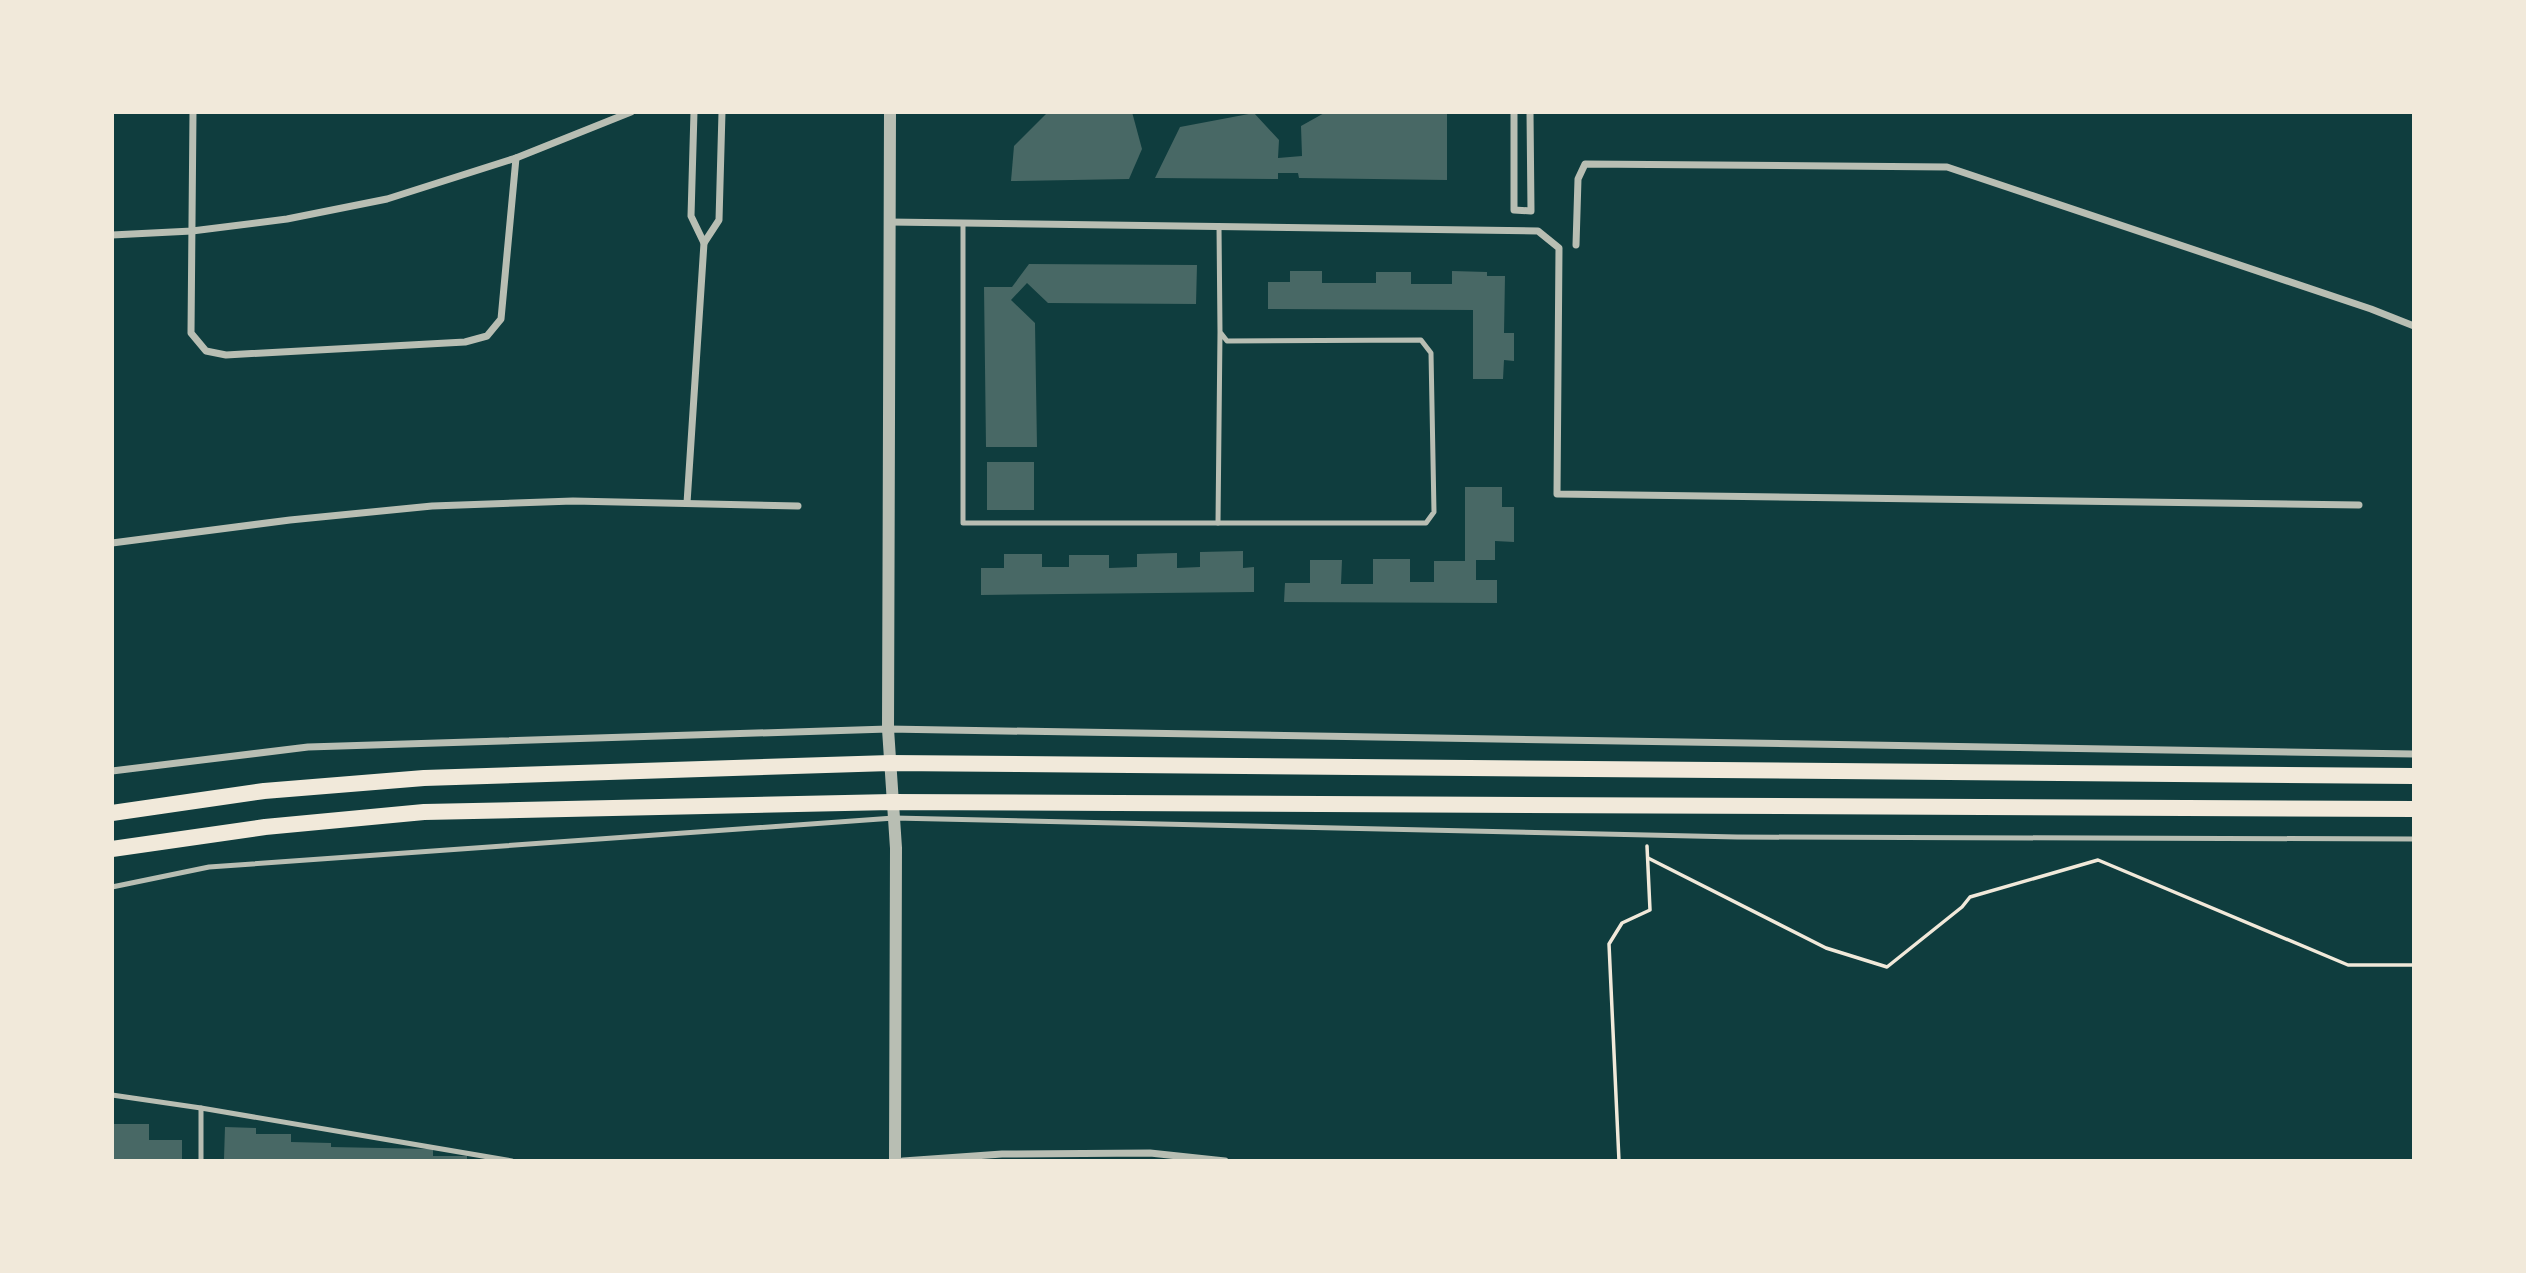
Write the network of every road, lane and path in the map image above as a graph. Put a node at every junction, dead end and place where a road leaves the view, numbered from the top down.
1 (193, 112) edge
2 (631, 112) edge
3 (694, 112) edge
4 (722, 112) edge
5 (890, 112) edge
6 (1514, 112) edge
7 (1530, 112) edge
8 (516, 159) junction
9 (889, 222) junction
10 (963, 223) junction
11 (1219, 226) junction
12 (192, 231) junction
13 (112, 235) edge
14 (704, 243) junction
15 (1576, 245) dead end
16 (2414, 326) edge
17 (1220, 332) junction
18 (687, 503) junction
19 (2359, 505) dead end
20 (798, 506) dead end
21 (1218, 523) junction
22 (112, 543) edge
23 (888, 729) junction
24 (2414, 754) edge
25 (890, 763) junction
26 (112, 771) edge
27 (2414, 776) edge
28 (2414, 809) edge
29 (893, 810) junction
30 (112, 813) edge
31 (1646, 834) junction
32 (2414, 839) edge
33 (112, 849) edge
34 (1648, 858) junction
35 (112, 887) edge
36 (2414, 965) edge
37 (112, 1095) edge
38 (201, 1108) junction
39 (201, 1161) edge
40 (512, 1161) edge
41 (895, 1161) edge
42 (903, 1161) edge
43 (1225, 1161) edge
44 (1619, 1161) edge

1 - 12 street
2 - 8 street
3 - 14 street
4 - 14 street
5 - 9 street
6 - 7 street
8 - 12 street
8 - 12 street
9 - 10 street
9 - 23 street
10 - 11 street
10 - 21 lane
11 - 17 lane
11 - 19 street
12 - 13 street
14 - 18 street
15 - 16 street
17 - 21 lane
17 - 21 lane
18 - 20 street
18 - 22 street
23 - 24 street
23 - 25 street
23 - 26 street
25 - 27 main road
25 - 29 street
25 - 30 main road
28 - 29 main road
29 - 31 lane
29 - 33 main road
29 - 35 lane
29 - 41 street
31 - 32 lane
31 - 34 path
34 - 36 path
34 - 44 path
37 - 38 lane
38 - 39 lane
38 - 40 lane
42 - 43 street

